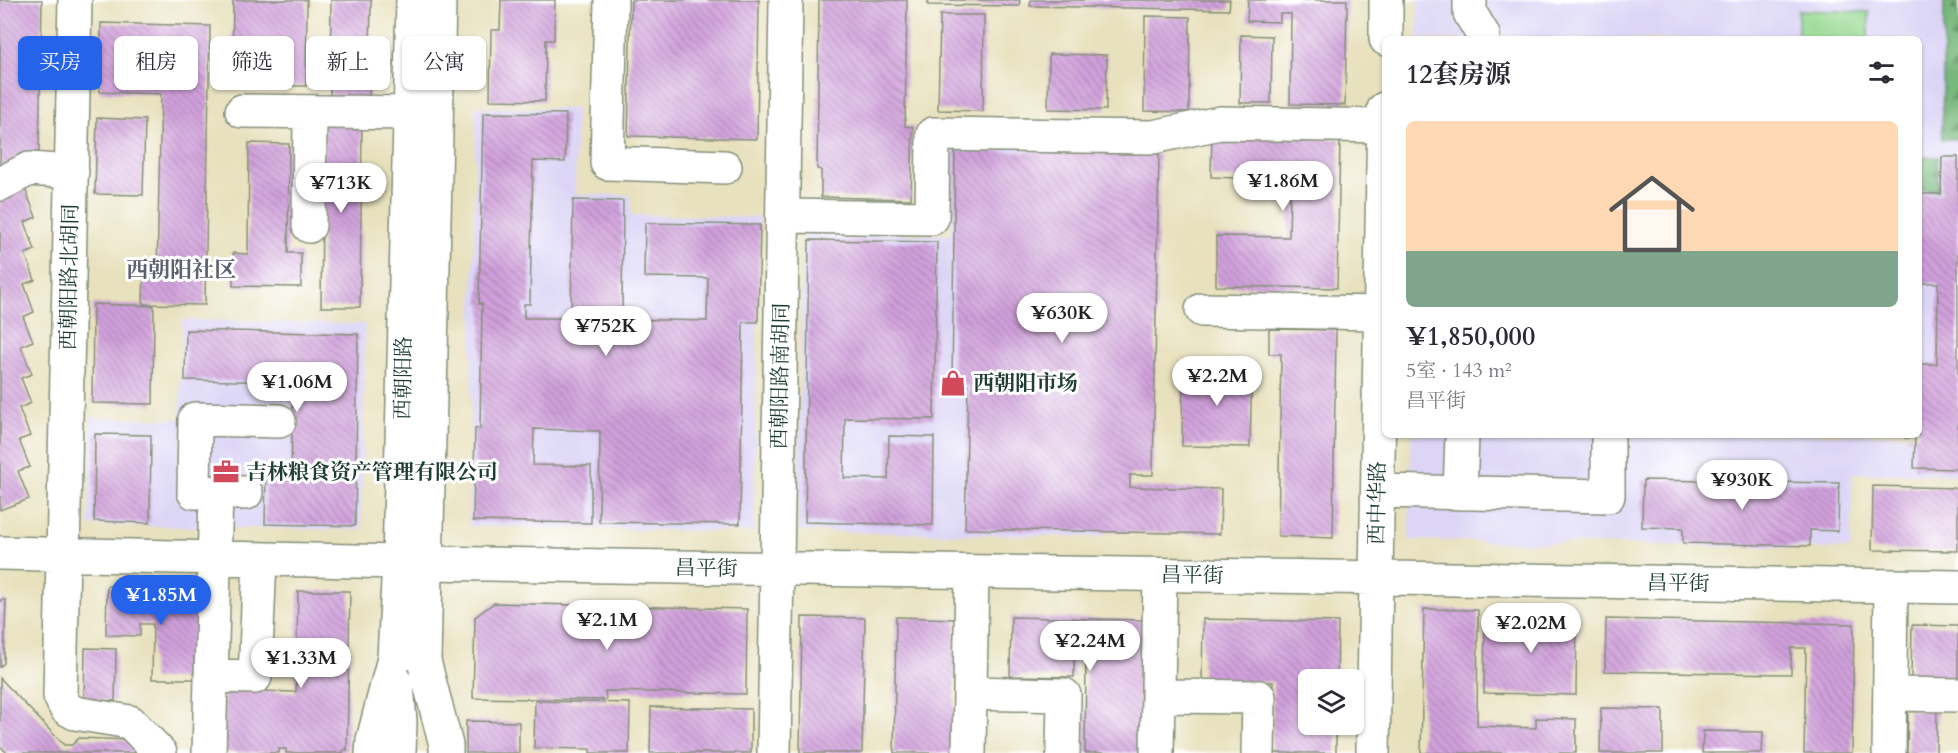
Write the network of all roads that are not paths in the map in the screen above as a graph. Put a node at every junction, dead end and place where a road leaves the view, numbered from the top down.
1 (75, 0) edge
2 (413, 0) edge
3 (439, 0) edge
4 (611, 0) edge
5 (786, 0) edge
6 (1386, 0) edge
7 (1470, 0) edge
8 (1386, 36) edge
9 (1483, 36) edge
10 (242, 111) dead end
11 (310, 112) junction
12 (410, 113) junction
13 (1382, 126) edge
14 (725, 167) dead end
15 (72, 172) junction
16 (0, 184) edge
17 (783, 216) junction
18 (309, 226) dead end
19 (1382, 251) edge
20 (1202, 310) dead end
21 (1381, 313) junction
22 (279, 421) dead end
23 (1462, 438) edge
24 (1608, 438) edge
25 (1378, 491) junction
26 (1460, 493) junction
27 (0, 553) edge
28 (63, 555) junction
29 (215, 558) junction
30 (260, 559) junction
31 (412, 563) junction
32 (777, 569) junction
33 (972, 572) junction
34 (1160, 575) junction
35 (1376, 578) junction
36 (1891, 586) junction
37 (1958, 587) edge
38 (409, 659) junction
39 (211, 676) junction
40 (970, 693) junction
41 (1890, 694) junction
42 (1958, 695) edge
43 (1158, 696) junction
44 (160, 753) edge
45 (209, 753) edge
46 (372, 753) edge
47 (399, 753) edge
48 (418, 753) edge
49 (446, 753) edge
50 (774, 753) edge
51 (969, 753) edge
52 (1063, 753) edge
53 (1156, 753) edge
54 (1258, 753) edge
55 (1373, 753) edge
56 (1889, 753) edge

1 - 15 street, 西朝阳路北胡同
2 - 12 street, 西朝阳路
3 - 31 street, 西朝阳路
4 - 14 street
5 - 17 street, 西朝阳路南胡同
6 - 8 street
7 - 9 street
10 - 11 street
11 - 12 street
11 - 18 street
12 - 31 street, 西朝阳路
13 - 17 street
15 - 16 street
15 - 28 street, 西朝阳路北胡同
17 - 32 street, 西朝阳路南胡同
19 - 21 street, 西中华路
20 - 21 street
21 - 25 street, 西中华路
22 - 29 street
23 - 26 street
24 - 26 street
25 - 26 street
25 - 35 street, 西中华路
27 - 28 street, 昌平街
28 - 29 street, 昌平街
28 - 44 street, 西朝阳路北胡同
29 - 30 street, 昌平街
29 - 39 street
30 - 31 street, 昌平街
30 - 39 street
31 - 32 street, 昌平街
31 - 38 street, 西朝阳路
32 - 33 street, 昌平街
32 - 50 street, 西朝阳路南胡同
33 - 34 street, 昌平街
33 - 40 street
34 - 35 street, 昌平街
34 - 43 street
35 - 36 street, 昌平街
35 - 55 street, 西中华路
36 - 37 street, 昌平街
36 - 41 street
38 - 46 street, 西朝阳路
38 - 47 street
38 - 48 street
38 - 49 street, 西朝阳路
39 - 45 street
40 - 51 street
40 - 52 street
41 - 42 street
41 - 56 street
43 - 53 street
43 - 54 street

